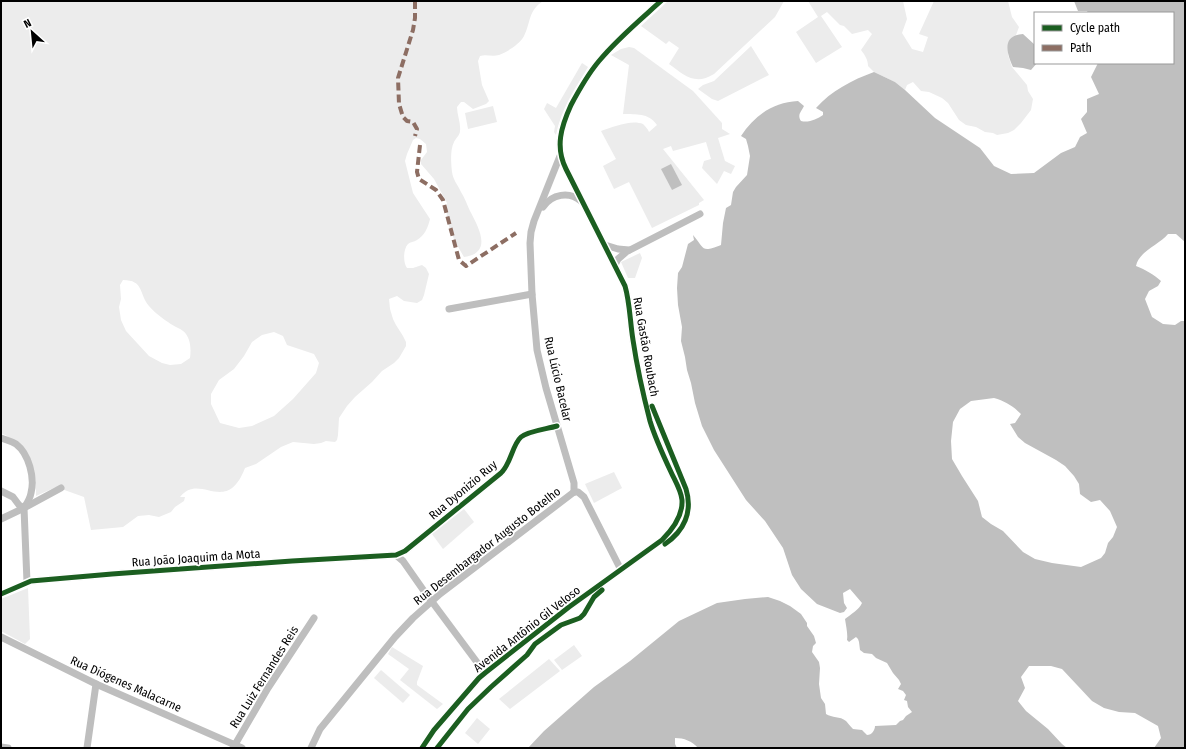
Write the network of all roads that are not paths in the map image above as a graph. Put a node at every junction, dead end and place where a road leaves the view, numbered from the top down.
1 (660, 1) edge
2 (560, 156) junction
3 (582, 201) junction
4 (700, 214) dead end
5 (537, 215) junction
6 (605, 245) junction
7 (629, 250) junction
8 (615, 265) junction
9 (532, 294) junction
10 (449, 309) dead end
11 (557, 426) junction
12 (1, 438) edge
13 (61, 488) dead end
14 (1, 491) edge
15 (574, 492) junction
16 (24, 508) junction
17 (1, 519) edge
18 (396, 555) junction
19 (621, 570) junction
20 (27, 582) junction
21 (1, 594) edge
22 (432, 602) junction
23 (314, 618) dead end
24 (1, 637) edge
25 (485, 673) junction
26 (96, 684) junction
27 (1, 747) edge
28 (237, 747) edge
29 (8, 748) edge
30 (87, 748) edge
31 (311, 748) edge
32 (422, 748) edge

1 - 2 street
2 - 3 street, Rua Gastão Roubach
2 - 5 street, Rua Lúcio Bacelar
3 - 5 street
3 - 6 street, Rua Gastão Roubach
4 - 7 street
5 - 9 street, Rua Lúcio Bacelar
6 - 7 street
6 - 8 street, Rua Gastão Roubach
7 - 8 street
8 - 19 street, Rua Gastão Roubach
9 - 10 street
9 - 11 street, Rua Lúcio Bacelar
11 - 15 street, Rua Lúcio Bacelar
11 - 18 street, Rua Dyonizio Ruy
12 - 16 street
13 - 16 street
14 - 16 street
15 - 19 street
15 - 22 street, Rua Desembargador Augusto Botelho
16 - 17 street
16 - 20 street
18 - 20 street, Rua João Joaquim da Mota
18 - 22 street
19 - 25 street, Avenida Antônio Gil Veloso
20 - 21 street, Rua João Joaquim da Mota
22 - 25 street
22 - 31 street, Rua Desembargador Augusto Botelho
23 - 28 street, Rua Luiz Fernandes Reis
24 - 26 street, Rua Diógenes Malacarne
25 - 32 street, Avenida Antônio Gil Veloso
26 - 28 street, Rua Diógenes Malacarne
26 - 30 street
27 - 29 street

